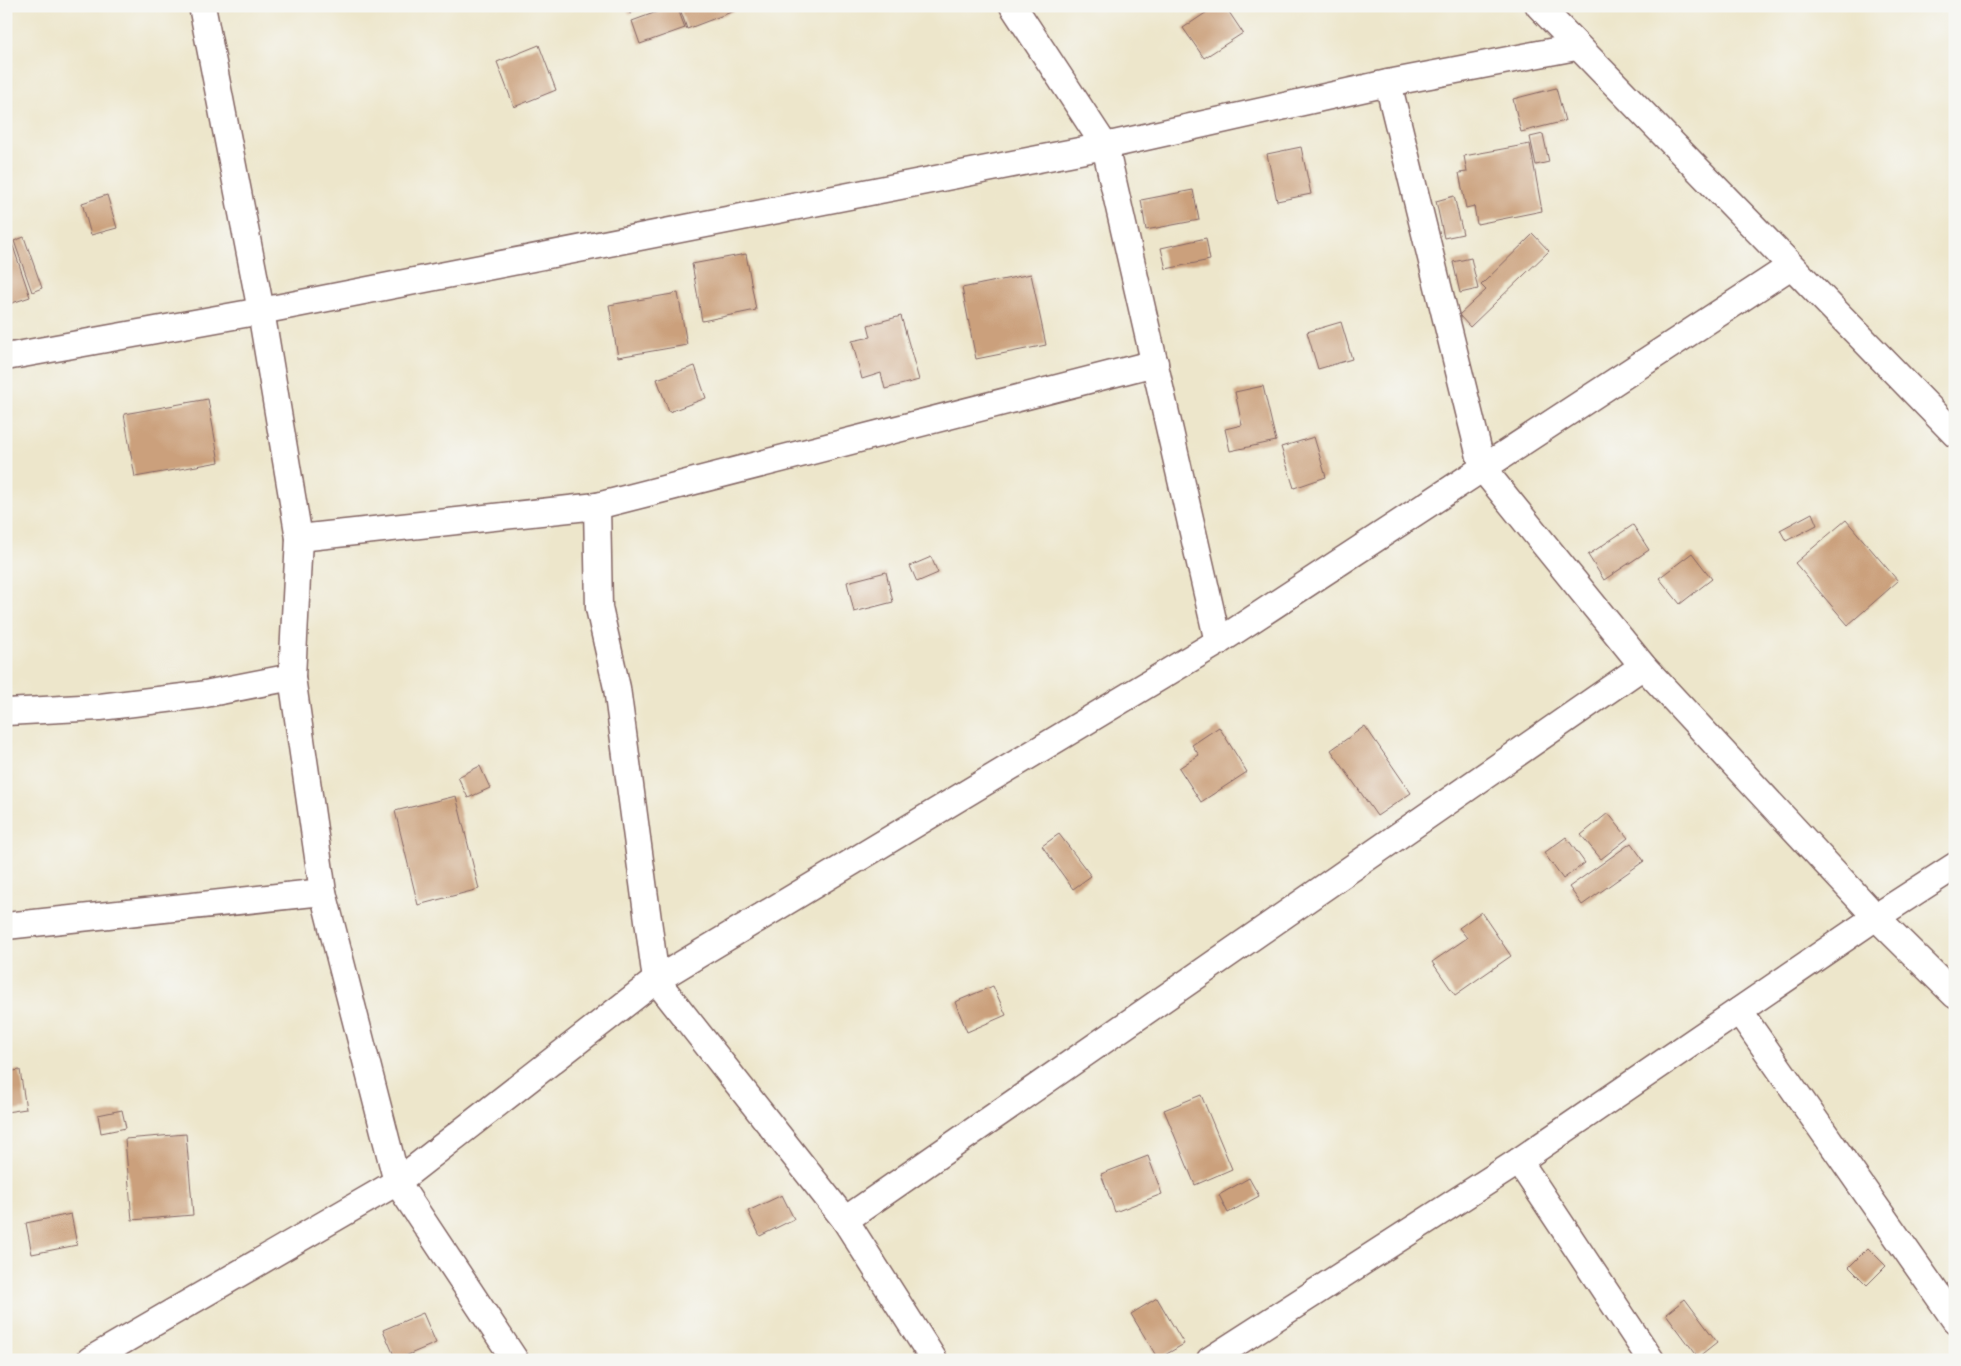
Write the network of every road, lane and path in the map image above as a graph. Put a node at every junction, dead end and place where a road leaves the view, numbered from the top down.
1 (202, 6) edge
2 (1013, 6) edge
3 (1539, 6) edge
4 (1576, 47) junction
5 (1388, 83) junction
6 (1105, 146) junction
7 (1791, 266) junction
8 (261, 311) junction
9 (6, 357) edge
10 (1154, 364) junction
11 (1955, 434) edge
12 (1483, 469) junction
13 (598, 506) junction
14 (299, 538) junction
15 (1218, 642) junction
16 (1643, 666) junction
17 (292, 677) junction
18 (6, 712) edge
19 (1955, 866) edge
20 (324, 892) junction
21 (1876, 917) junction
22 (6, 926) edge
23 (656, 980) junction
24 (1955, 995) edge
25 (1739, 1011) junction
26 (1519, 1161) junction
27 (397, 1182) junction
28 (845, 1220) junction
29 (1955, 1320) edge
30 (90, 1360) edge
31 (515, 1360) edge
32 (934, 1360) edge
33 (1210, 1360) edge
34 (1651, 1360) edge

1 - 8 street
2 - 6 street
3 - 4 street
4 - 5 street
4 - 7 street
5 - 6 street
5 - 12 street
6 - 8 street
6 - 10 street
7 - 11 street
7 - 12 street
8 - 9 street
8 - 14 street
10 - 13 street
10 - 15 street
12 - 15 street
12 - 16 street
13 - 14 street
13 - 23 street
14 - 17 street
15 - 23 street
16 - 21 street
16 - 28 street
17 - 18 street
17 - 20 street
19 - 21 street
20 - 22 street
20 - 27 street
21 - 24 street
21 - 25 street
23 - 27 street
23 - 28 street
25 - 26 street
25 - 29 street
26 - 33 street
26 - 34 street
27 - 30 street
27 - 31 street
28 - 32 street

